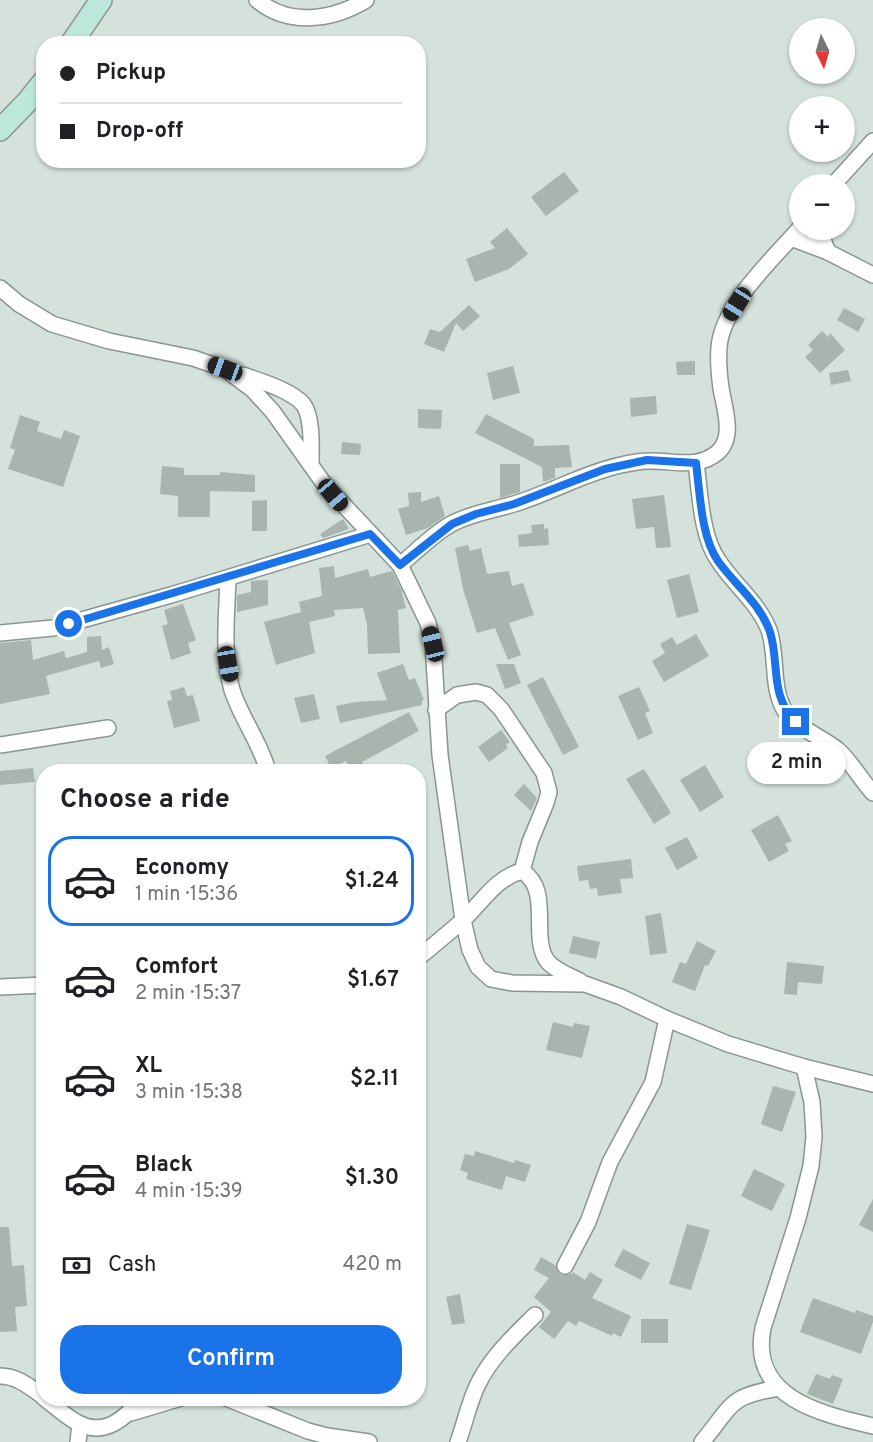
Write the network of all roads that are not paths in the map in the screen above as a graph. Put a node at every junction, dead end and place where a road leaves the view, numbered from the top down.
1 (101, 0) edge
2 (257, 0) edge
3 (366, 0) edge
4 (76, 36) edge
5 (36, 91) edge
6 (0, 130) edge
7 (873, 141) edge
8 (843, 174) edge
9 (789, 240) edge
10 (807, 240) edge
11 (823, 240) edge
12 (828, 252) junction
13 (873, 275) edge
14 (0, 288) edge
15 (225, 369) junction
16 (696, 463) junction
17 (311, 465) junction
18 (370, 534) junction
19 (400, 565) junction
20 (228, 578) junction
21 (0, 633) edge
22 (436, 710) junction
23 (108, 728) dead end
24 (0, 745) edge
25 (266, 764) edge
26 (873, 793) edge
27 (522, 871) junction
28 (463, 920) junction
29 (426, 951) edge
30 (585, 984) junction
31 (36, 985) edge
32 (0, 987) edge
33 (667, 1018) junction
34 (804, 1067) junction
35 (873, 1084) edge
36 (565, 1266) dead end
37 (535, 1315) dead end
38 (0, 1376) edge
39 (779, 1388) junction
40 (36, 1393) edge
41 (55, 1406) edge
42 (135, 1406) edge
43 (154, 1406) edge
44 (246, 1406) edge
45 (130, 1413) junction
46 (80, 1424) junction
47 (873, 1426) edge
48 (345, 1441) edge
49 (78, 1442) edge
50 (369, 1442) edge
51 (458, 1442) edge
52 (702, 1442) edge

1 - 4 main road
2 - 3 street
5 - 6 main road
7 - 8 street
9 - 16 street
10 - 12 street
11 - 12 street
12 - 13 street
14 - 15 street
15 - 17 street
15 - 17 street
16 - 19 street
16 - 26 street
17 - 18 street
18 - 19 street
18 - 20 street
19 - 22 street
20 - 21 street
20 - 25 street
22 - 27 street
22 - 28 street
23 - 24 street
27 - 28 street
27 - 30 street
28 - 29 street
28 - 30 street
30 - 33 street
31 - 32 street
33 - 34 street
33 - 36 street
34 - 35 street
34 - 39 street
37 - 51 street
38 - 40 street
39 - 47 street
39 - 52 street
41 - 46 street
42 - 45 street
43 - 45 street
44 - 48 street
45 - 46 street
46 - 49 street
48 - 50 street

